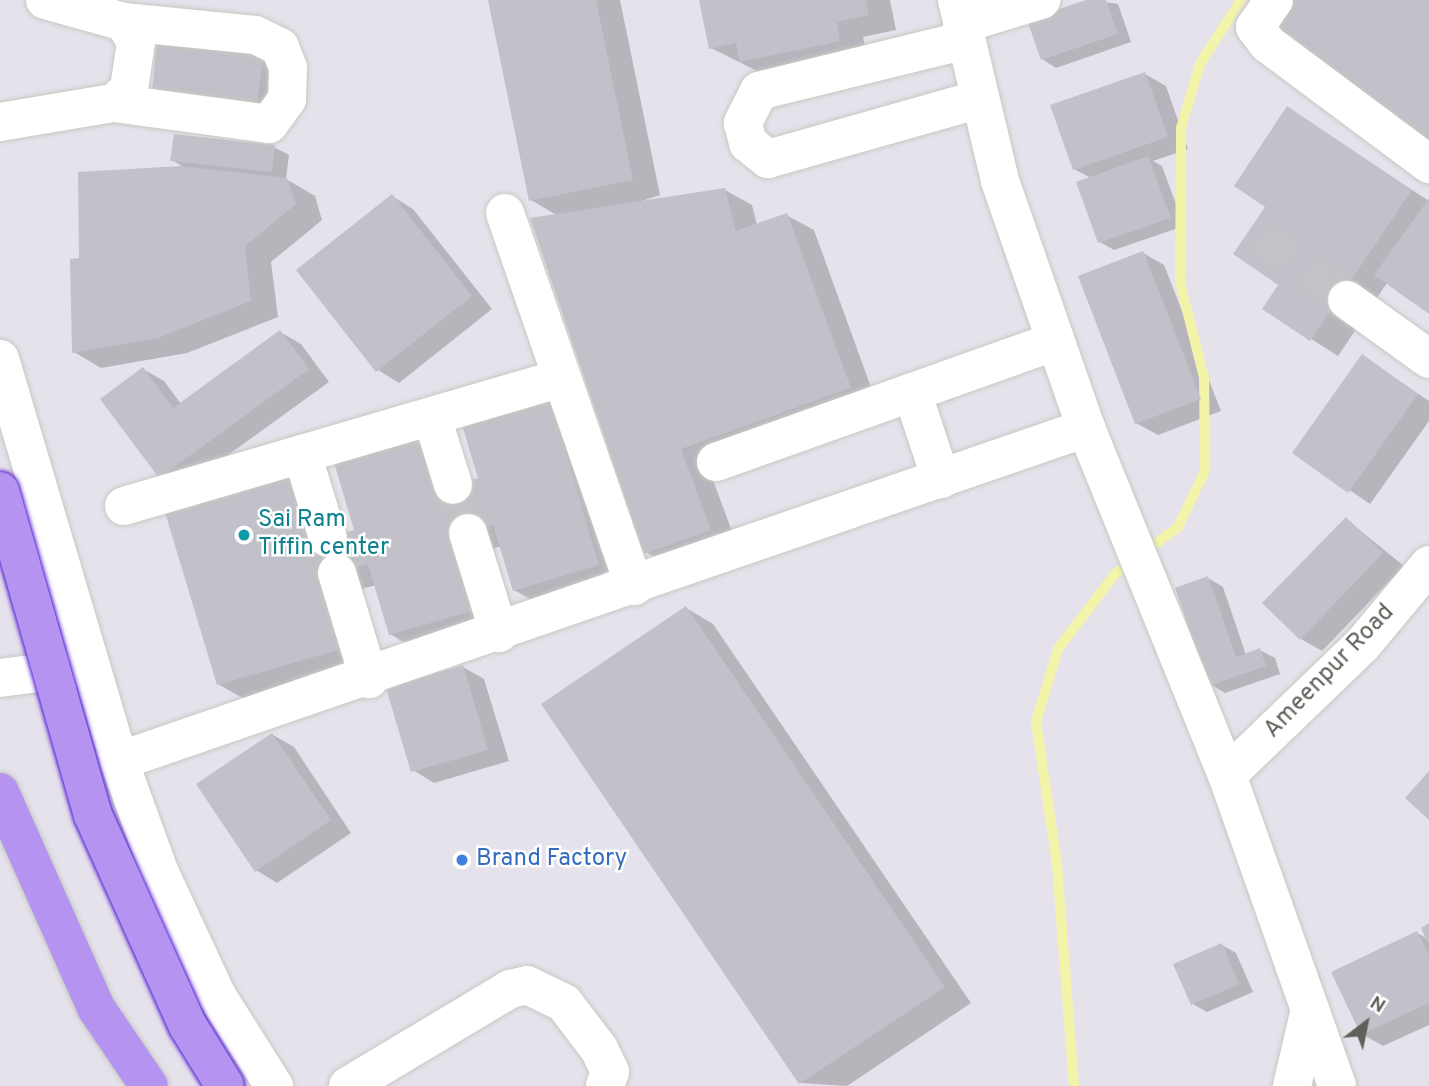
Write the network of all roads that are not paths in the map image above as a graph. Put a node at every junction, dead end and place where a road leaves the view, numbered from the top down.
1 (45, 0) edge
2 (1041, 0) edge
3 (1274, 0) edge
4 (962, 21) edge
5 (124, 22) junction
6 (980, 99) junction
7 (114, 103) junction
8 (0, 122) edge
9 (1429, 164) edge
10 (505, 213) dead end
11 (1347, 300) tunnel mouth
12 (1055, 341) junction
13 (0, 359) edge
14 (1429, 359) edge
15 (562, 378) junction
16 (912, 392) junction
17 (432, 417) junction
18 (1086, 428) junction
19 (302, 454) junction
20 (716, 462) dead end
21 (941, 479) junction
22 (453, 485) tunnel mouth
23 (0, 491) edge
24 (124, 506) dead end
25 (468, 533) tunnel mouth
26 (1429, 565) edge
27 (634, 586) junction
28 (499, 633) junction
29 (91, 666) junction
30 (0, 678) edge
31 (369, 679) junction
32 (119, 761) junction
33 (1227, 775) junction
34 (0, 792) edge
35 (1310, 1009) junction
36 (149, 1086) edge
37 (225, 1086) edge
38 (274, 1086) edge
39 (348, 1086) edge
40 (605, 1086) edge
41 (1292, 1086) edge
42 (1337, 1086) edge

1 - 5 street
2 - 4 street
3 - 9 street
4 - 6 street
4 - 6 street
5 - 7 street
5 - 7 street
6 - 12 street
7 - 8 street
10 - 15 street
11 - 14 street
12 - 16 street
12 - 18 street
13 - 29 street
15 - 17 street
15 - 27 street
16 - 20 street
16 - 21 street
17 - 19 street
17 - 22 street
18 - 21 street
18 - 33 street
19 - 24 street
19 - 31 street
21 - 27 street
23 - 37 highway, bridge
25 - 28 street
26 - 33 street, Ameenpur Road
27 - 28 street
28 - 31 street
29 - 30 street
29 - 32 street
31 - 32 street
32 - 38 street
33 - 35 street
34 - 36 highway
35 - 41 street
35 - 42 street
39 - 40 street

